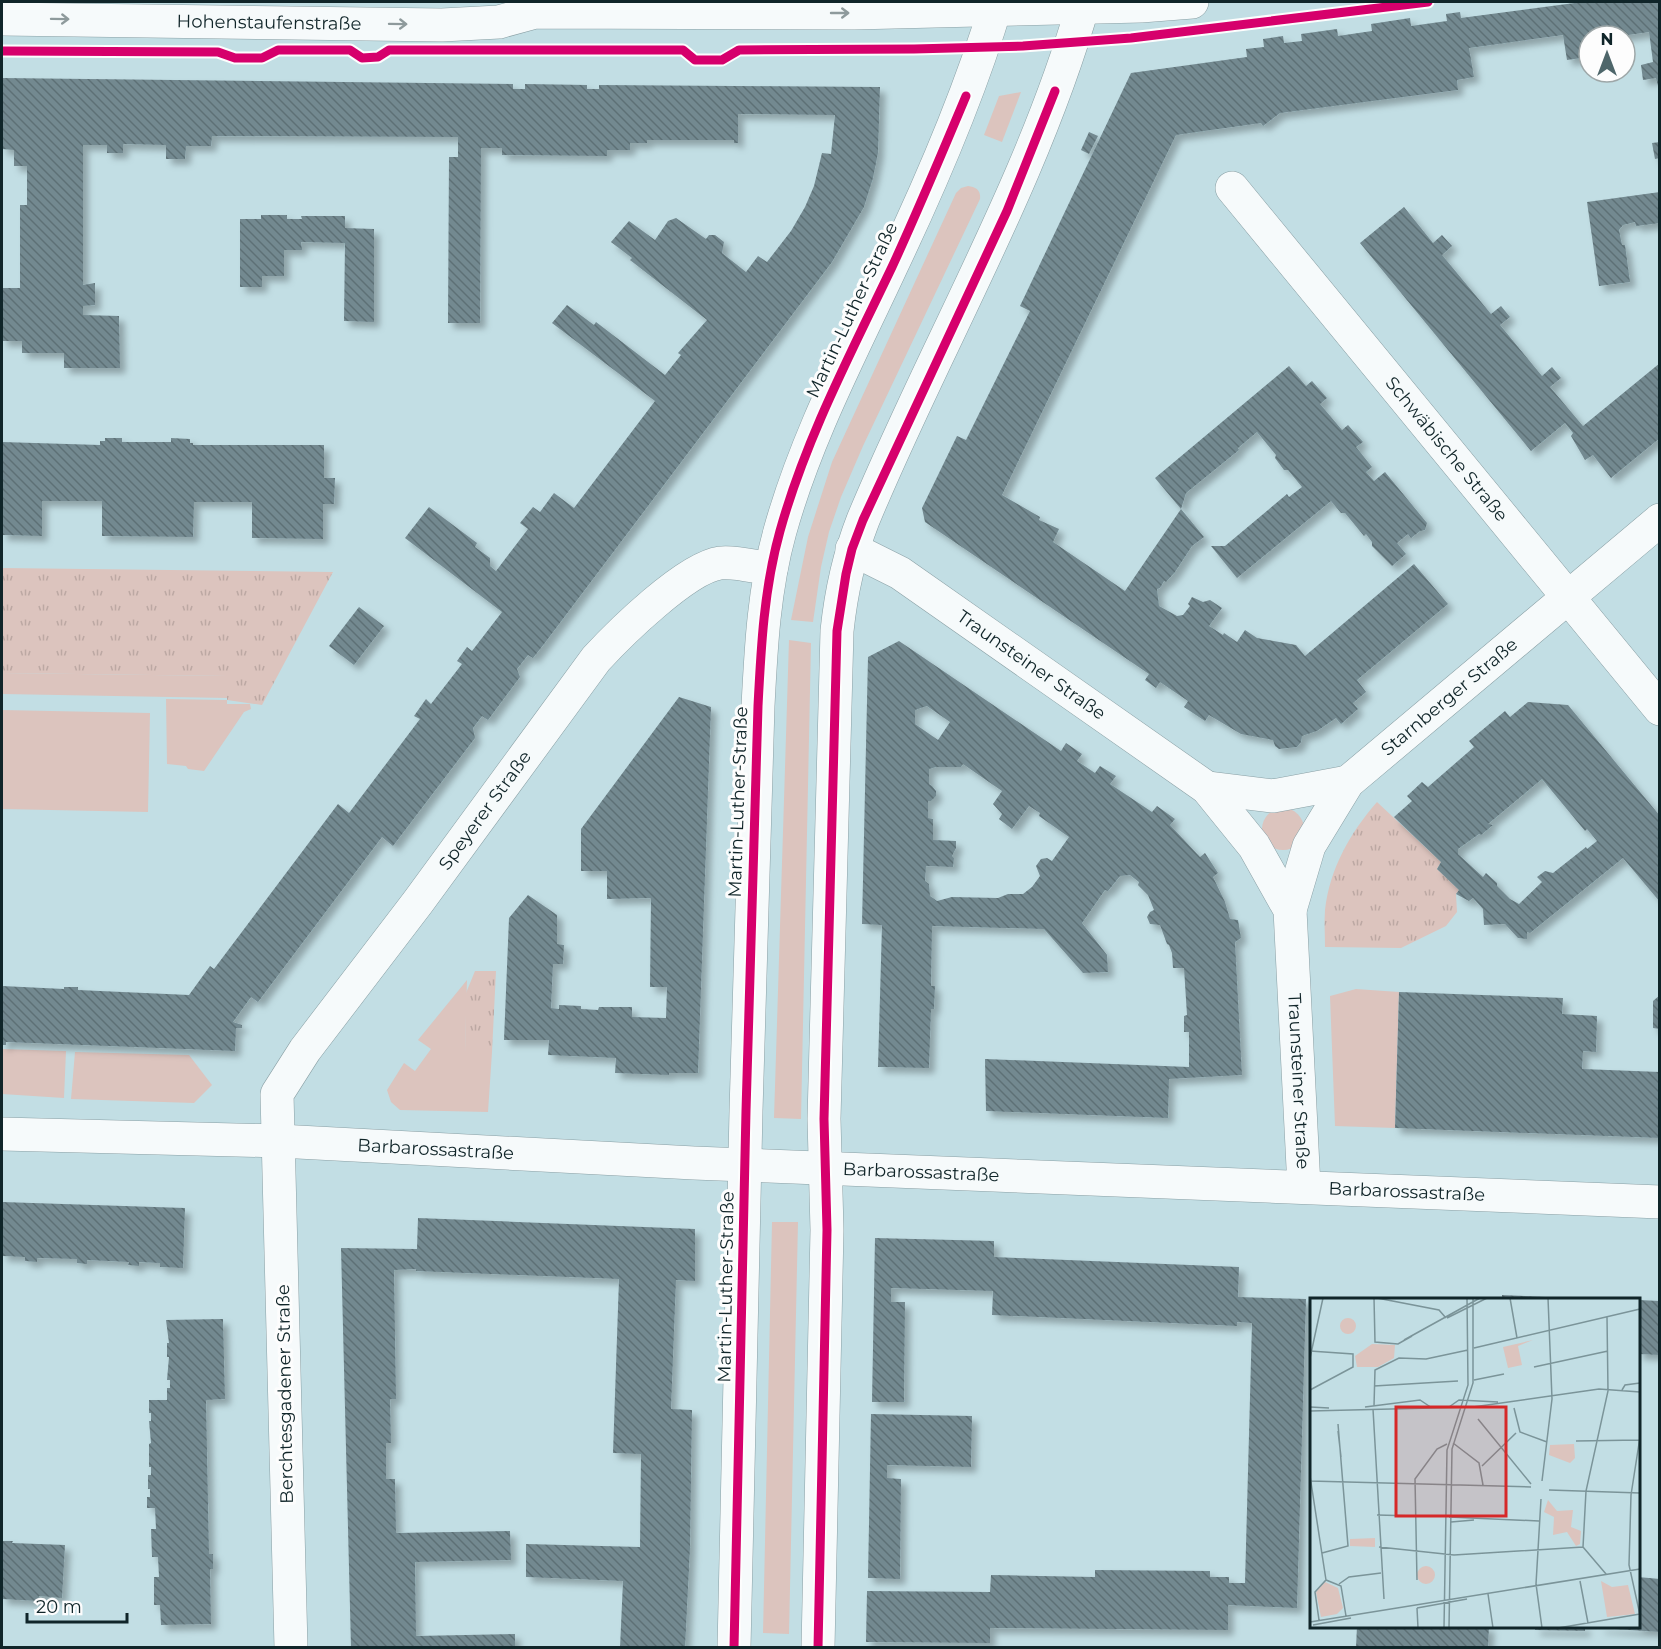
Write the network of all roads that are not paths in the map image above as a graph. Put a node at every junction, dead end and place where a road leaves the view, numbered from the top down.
1 (1192, 2) edge
2 (1083, 4) edge
3 (996, 5) edge
4 (531, 7) edge
5 (787, 7) edge
6 (2, 19) edge
7 (1232, 188) dead end
8 (1659, 520) edge
9 (852, 549) junction
10 (771, 570) junction
11 (1568, 597) junction
12 (1659, 709) edge
13 (1348, 782) junction
14 (1207, 788) junction
15 (1290, 910) junction
16 (2, 1134) edge
17 (279, 1141) junction
18 (745, 1166) junction
19 (825, 1169) junction
20 (1304, 1187) junction
21 (1659, 1202) edge
22 (291, 1647) edge
23 (734, 1647) edge
24 (818, 1647) edge

1 - 2 street, Hohenstaufenstraße
2 - 3 street, Hohenstaufenstraße
2 - 9 street
5 -> 3 street, Hohenstaufenstraße
3 - 10 street, Martin-Luther-Straße
4 - 5 street, Hohenstaufenstraße
6 -> 4 street, Hohenstaufenstraße
7 - 11 street, Schwäbische Straße
8 - 11 street, Starnberger Straße
9 - 14 street, Traunsteiner Straße
9 - 19 street
10 - 17 street, Speyerer Straße
10 - 18 street, Martin-Luther-Straße
11 - 12 street, Schwäbische Straße
11 - 13 street, Starnberger Straße
13 - 14 street, Traunsteiner Straße
13 - 15 street, Starnberger Straße
14 - 15 street, Traunsteiner Straße
15 - 20 street, Traunsteiner Straße
16 - 17 street, Barbarossastraße
17 - 18 street, Barbarossastraße
17 - 22 street, Berchtesgadener Straße
18 - 19 street, Barbarossastraße
18 - 23 street, Martin-Luther-Straße
19 - 20 street, Barbarossastraße
19 - 24 street
20 - 21 street, Barbarossastraße

